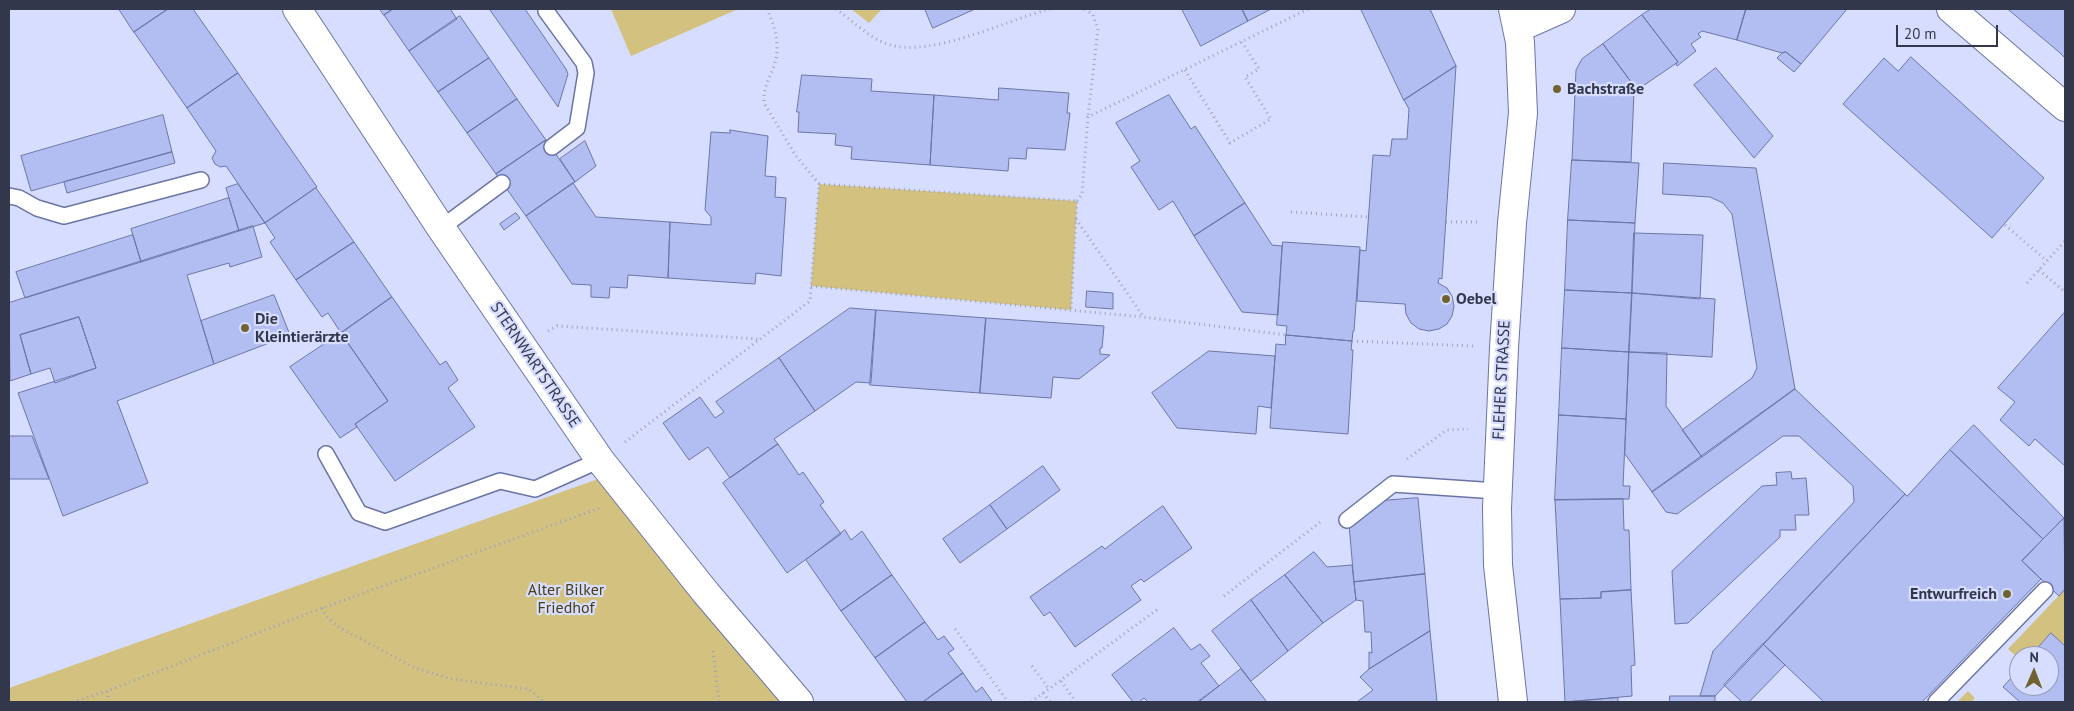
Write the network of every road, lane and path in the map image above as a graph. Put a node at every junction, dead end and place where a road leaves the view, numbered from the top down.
1 (297, 9) edge
2 (767, 9) edge
3 (836, 9) edge
4 (1050, 9) edge
5 (1085, 9) edge
6 (1308, 9) edge
7 (1561, 9) edge
8 (1951, 9) edge
9 (546, 10) dead end
10 (1516, 18) edge
11 (1242, 42) junction
12 (1185, 70) junction
13 (2061, 96) edge
14 (1088, 117) junction
15 (552, 147) dead end
16 (201, 180) dead end
17 (502, 183) dead end
18 (819, 184) junction
19 (9, 196) edge
20 (1077, 201) junction
21 (1291, 212) dead end
22 (1368, 217) dead end
23 (1076, 219) junction
24 (2005, 225) dead end
25 (441, 228) junction
26 (2065, 241) edge
27 (2047, 261) junction
28 (2039, 270) junction
29 (2027, 283) dead end
30 (811, 286) junction
31 (2065, 292) edge
32 (1071, 310) junction
33 (1143, 317) junction
34 (1286, 335) dead end
35 (758, 339) junction
36 (1352, 340) dead end
37 (524, 347) junction
38 (1504, 348) junction
39 (326, 454) dead end
40 (600, 460) junction
41 (1497, 491) junction
42 (630, 497) junction
43 (1347, 520) dead end
44 (1302, 536) dead end
45 (2045, 590) dead end
46 (1224, 596) dead end
47 (322, 608) junction
48 (1158, 609) dead end
49 (955, 629) dead end
50 (1032, 666) dead end
51 (1061, 681) junction
52 (1049, 689) junction
53 (107, 692) junction
54 (1043, 693) junction
55 (72, 702) edge
56 (109, 702) edge
57 (544, 702) edge
58 (799, 702) edge
59 (1008, 702) edge
60 (1031, 702) edge
61 (1050, 702) edge
62 (1076, 702) edge
63 (1513, 702) edge
64 (1936, 702) edge

1 - 25 street, STERNWARTSTRASSE
2 - 18 path
3 - 4 path
5 - 14 path
6 - 11 path
7 - 10 street
8 - 13 street
9 - 15 lane
10 - 38 street, FLEHER STRASSE
11 - 12 path
11 - 12 path
12 - 14 path
14 - 20 path
16 - 19 lane
17 - 25 lane
18 - 20 path
18 - 30 path
20 - 23 path
21 - 22 path
23 - 32 path
23 - 33 path
24 - 27 path
25 - 37 street, STERNWARTSTRASSE
26 - 27 path
27 - 28 path
28 - 29 path
28 - 31 path
30 - 32 path
30 - 35 path
32 - 33 path
33 - 34 path
35 - 37 path
35 - 40 path
36 - 38 path
37 - 40 street, STERNWARTSTRASSE
38 - 41 street, FLEHER STRASSE
39 - 40 lane
40 - 42 street, STERNWARTSTRASSE
41 - 43 lane
41 - 63 street, FLEHER STRASSE
42 - 47 path
42 - 58 street, STERNWARTSTRASSE
44 - 46 path
45 - 64 lane
47 - 53 path
47 - 57 path
48 - 51 path
49 - 59 path
50 - 52 path
51 - 52 path
51 - 62 path
52 - 54 path
53 - 55 path
53 - 56 path
54 - 60 path
54 - 61 path

